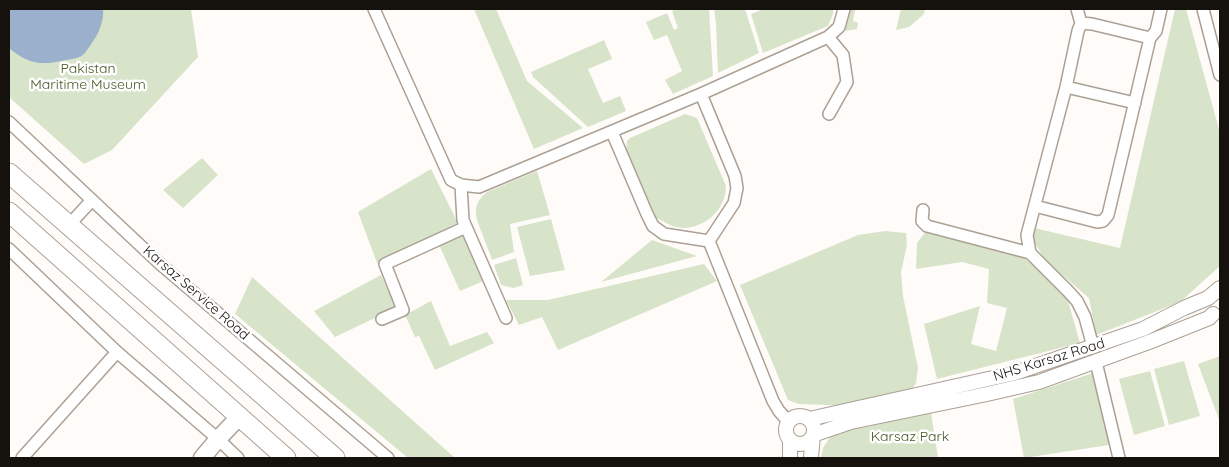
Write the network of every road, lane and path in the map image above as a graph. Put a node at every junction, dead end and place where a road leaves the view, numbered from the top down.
1 (374, 9) edge
2 (844, 9) edge
3 (1077, 9) edge
4 (1161, 9) edge
5 (1203, 9) edge
6 (1081, 23) junction
7 (828, 37) junction
8 (1150, 38) junction
9 (1220, 75) edge
10 (1066, 87) junction
11 (701, 94) junction
12 (1135, 103) junction
13 (828, 114) dead end
14 (9, 122) edge
15 (612, 132) junction
16 (9, 173) edge
17 (461, 185) junction
18 (92, 200) junction
19 (1034, 206) junction
20 (923, 210) dead end
21 (9, 212) edge
22 (69, 224) junction
23 (466, 227) junction
24 (709, 241) junction
25 (9, 249) edge
26 (1030, 253) junction
27 (1217, 293) edge
28 (1217, 314) edge
29 (506, 318) dead end
30 (382, 319) dead end
31 (1093, 347) junction
32 (117, 352) junction
33 (1096, 362) junction
34 (239, 417) junction
35 (809, 419) junction
36 (788, 421) junction
37 (813, 435) junction
38 (218, 438) junction
39 (790, 442) junction
40 (22, 458) edge
41 (202, 458) edge
42 (238, 458) edge
43 (286, 458) edge
44 (335, 458) edge
45 (388, 458) edge
46 (790, 458) edge
47 (811, 458) edge
48 (1119, 458) edge

1 - 17 street
2 - 7 street
3 - 6 street
4 - 8 street
5 - 9 street
6 - 8 street
6 - 10 street
7 - 11 street
7 - 13 street
8 - 12 street
10 - 12 street
10 - 19 street
11 - 15 street
11 - 24 street
12 - 19 street
14 - 18 street, Karsaz Service Road
15 - 17 street
15 - 24 street
16 - 22 highway
17 - 23 street
18 - 22 street
18 - 45 street, Karsaz Service Road
19 - 26 street
20 - 26 street
21 - 34 highway
22 - 44 highway
23 - 29 street
23 - 30 street
24 - 36 street
25 - 32 street
26 - 31 street
27 - 28 street
27 - 31 street, NHS Karsaz Road
28 - 33 street
31 - 35 street, NHS Karsaz Road
32 - 38 street
32 - 40 street
33 - 37 street
33 - 48 street
34 - 38 main road
34 - 43 highway
35 - 36 street
35 - 37 street
36 - 39 street
37 - 39 street
37 - 47 street
38 - 41 main road
38 - 42 street
39 - 46 street

